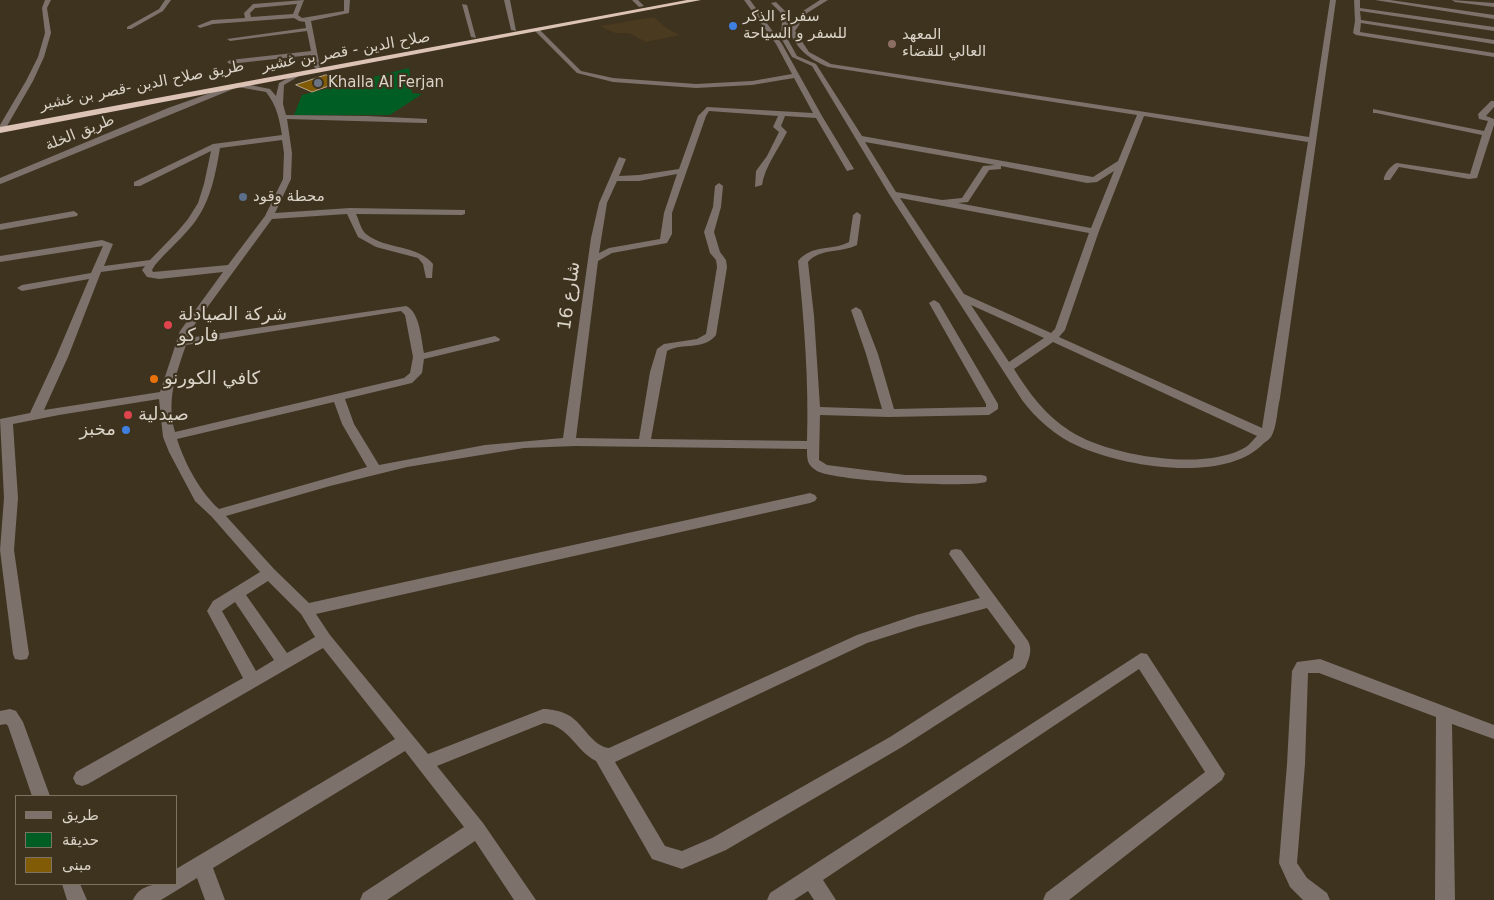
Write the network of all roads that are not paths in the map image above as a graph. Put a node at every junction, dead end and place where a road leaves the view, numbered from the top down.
1 (48, 0) edge
2 (168, 0) edge
3 (347, 0) edge
4 (507, 0) edge
5 (673, 0) edge
6 (698, 0) edge
7 (747, 0) edge
8 (825, 0) edge
9 (1333, 0) edge
10 (1357, 0) edge
11 (1378, 0) edge
12 (1455, 0) edge
13 (300, 1) edge
14 (638, 3) edge
15 (774, 3) dead end
16 (464, 5) dead end
17 (1494, 5) edge
18 (1358, 9) junction
19 (295, 16) junction
20 (1494, 17) edge
21 (248, 19) junction
22 (308, 20) junction
23 (1358, 21) junction
24 (200, 26) dead end
25 (128, 28) dead end
26 (311, 29) junction
27 (1494, 29) edge
28 (514, 30) junction
29 (537, 30) junction
30 (474, 37) junction
31 (230, 39) dead end
32 (1494, 42) edge
33 (313, 53) junction
34 (1494, 55) edge
35 (230, 62) dead end
36 (317, 67) junction
37 (297, 75) junction
38 (797, 75) junction
39 (238, 86) junction
40 (153, 102) junction
41 (1494, 103) edge
42 (279, 104) junction
43 (171, 110) junction
44 (1376, 111) dead end
45 (782, 114) junction
46 (1141, 114) junction
47 (818, 116) junction
48 (283, 117) junction
49 (424, 120) dead end
50 (1493, 121) edge
51 (1, 127) edge
52 (1487, 133) junction
53 (286, 137) junction
54 (858, 138) junction
55 (1312, 140) junction
56 (216, 146) junction
57 (622, 159) dead end
58 (1122, 162) junction
59 (683, 169) junction
60 (850, 169) dead end
61 (1387, 178) dead end
62 (612, 179) junction
63 (1094, 180) junction
64 (0, 181) edge
65 (137, 184) dead end
66 (758, 185) dead end
67 (719, 186) dead end
68 (893, 194) junction
69 (942, 203) junction
70 (350, 211) junction
71 (462, 212) dead end
72 (74, 214) dead end
73 (857, 215) dead end
74 (269, 216) junction
75 (0, 227) edge
76 (1094, 232) junction
77 (0, 259) edge
78 (593, 260) junction
79 (153, 262) junction
80 (230, 268) junction
81 (97, 273) junction
82 (429, 276) dead end
83 (22, 288) dead end
84 (962, 297) junction
85 (934, 304) dead end
86 (856, 310) dead end
87 (1052, 338) junction
88 (495, 339) dead end
89 (181, 342) junction
90 (419, 357) junction
91 (1008, 368) junction
92 (165, 395) junction
93 (338, 397) junction
94 (814, 411) junction
95 (890, 414) junction
96 (35, 416) junction
97 (4, 422) edge
98 (1266, 434) junction
99 (169, 438) junction
100 (569, 442) junction
101 (644, 443) junction
102 (812, 445) junction
103 (375, 470) junction
104 (981, 479) dead end
105 (810, 498) dead end
106 (6, 500) edge
107 (218, 514) junction
108 (4, 544) edge
109 (956, 554) dead end
110 (269, 573) junction
111 (237, 593) junction
112 (991, 600) junction
113 (306, 610) junction
114 (325, 639) junction
115 (21, 654) dead end
116 (284, 662) junction
117 (254, 680) junction
118 (1444, 714) junction
119 (0, 718) edge
120 (1494, 732) edge
121 (407, 741) junction
122 (603, 757) junction
123 (425, 763) junction
124 (82, 778) dead end
125 (41, 795) edge
126 (477, 829) junction
127 (202, 865) junction
128 (810, 878) junction
129 (178, 879) edge
130 (71, 885) edge
131 (168, 885) edge
132 (77, 900) edge
133 (143, 900) edge
134 (215, 900) edge
135 (370, 900) edge
136 (526, 900) edge
137 (777, 900) edge
138 (826, 900) edge
139 (1054, 900) edge
140 (1320, 900) edge
141 (1445, 900) edge

1 - 51 street
2 - 25 street
3 - 22 street
4 - 28 street
5 - 14 highway, طريق صلاح الدين -قصر بن غشير
6 - 29 highway, صلاح الدين - قصر بن غشير
7 - 38 street
8 - 46 street
9 - 55 street
10 - 18 street
11 - 20 street
12 - 17 street
13 - 19 street
13 - 21 street
14 - 28 highway, طريق صلاح الدين -قصر بن غشير
15 - 54 street
16 - 30 street
18 - 23 street
18 - 27 street
19 - 21 street
19 - 22 street
21 - 24 street
22 - 26 street
23 - 32 street
23 - 34 street
26 - 31 street
26 - 33 street
28 - 30 highway, طريق صلاح الدين -قصر بن غشير
29 - 37 highway, صلاح الدين - قصر بن غشير
29 - 38 street
30 - 36 highway, طريق صلاح الدين -قصر بن غشير
33 - 35 street
33 - 36 street
36 - 51 highway, طريق صلاح الدين -قصر بن غشير
37 - 39 highway, صلاح الدين - قصر بن غشير
37 - 42 street
38 - 47 street
39 - 40 highway, صلاح الدين - قصر بن غشير
39 - 42 street
39 - 43 street, طريق الخلة
40 - 43 street
40 - 51 highway, صلاح الدين - قصر بن غشير
41 - 50 street
42 - 48 street
43 - 64 street, طريق الخلة
44 - 52 street
45 - 47 street
45 - 59 street
45 - 66 street
46 - 55 street
46 - 58 street
47 - 60 street
48 - 49 street
48 - 53 street
50 - 52 street
52 - 61 street
53 - 56 street
53 - 74 street
54 - 63 street
54 - 68 street
55 - 98 street
56 - 65 street
56 - 79 street
57 - 62 street, شارع 16
58 - 63 street
58 - 76 street
59 - 62 street
59 - 78 street
62 - 78 street, شارع 16
63 - 69 street
67 - 101 street
68 - 69 street
68 - 84 street
69 - 76 street
70 - 71 street
70 - 74 street
70 - 82 street
72 - 75 street
73 - 94 street
74 - 80 street
76 - 87 street
77 - 81 street
78 - 100 street, شارع 16
79 - 80 street
79 - 81 street
80 - 89 street
81 - 83 street
81 - 96 street
84 - 87 street
84 - 91 street
85 - 95 street
86 - 95 street
87 - 91 street
87 - 98 street
88 - 90 street
89 - 90 street
89 - 92 street
90 - 93 street
91 - 98 street
92 - 96 street
92 - 99 street
93 - 99 street
93 - 103 street
94 - 95 street
94 - 102 street
96 - 97 street
97 - 106 street
99 - 107 street
100 - 101 street
100 - 103 street
101 - 102 street
102 - 104 street
103 - 107 street
105 - 113 street
106 - 108 street
107 - 110 street
108 - 115 street
109 - 112 street
110 - 111 street
110 - 113 street
111 - 116 street
111 - 117 street
112 - 122 street
112 - 122 street
113 - 114 street
114 - 116 street
114 - 121 street
116 - 117 street
117 - 124 street
118 - 120 street
118 - 140 street
118 - 141 street
119 - 125 street
121 - 123 street
121 - 127 street
122 - 123 street
123 - 126 street
126 - 135 street
126 - 136 street
127 - 129 street
127 - 134 street
128 - 137 street
128 - 138 street
128 - 139 street
130 - 132 street
131 - 133 street

